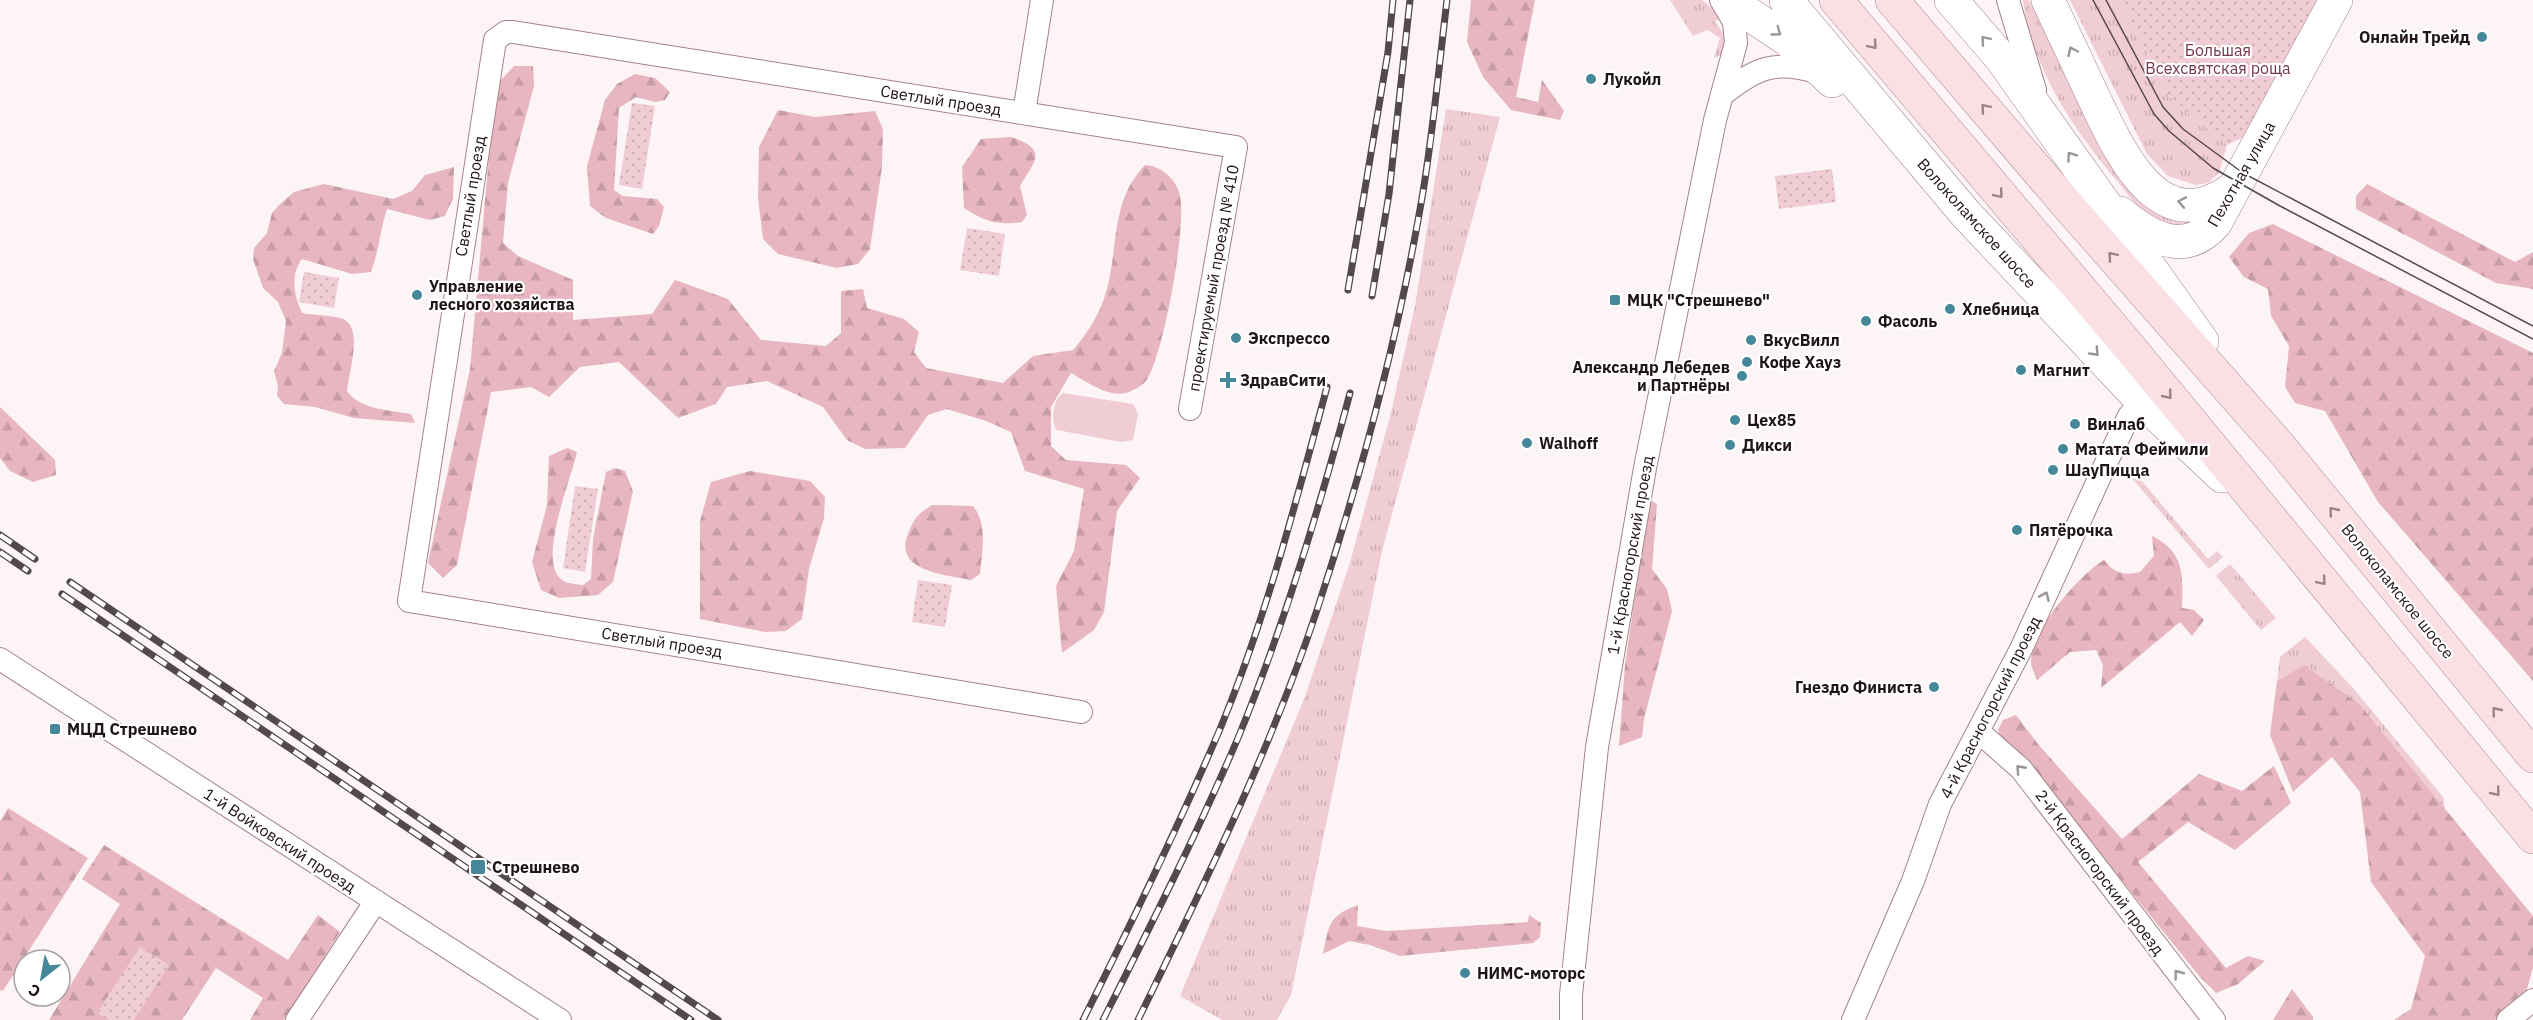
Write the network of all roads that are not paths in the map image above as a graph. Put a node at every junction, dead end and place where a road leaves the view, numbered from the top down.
1 (1042, 0) edge
2 (1721, 0) edge
3 (1728, 0) edge
4 (1786, 0) edge
5 (1836, 0) edge
6 (1892, 0) edge
7 (1951, 0) edge
8 (2008, 0) edge
9 (2048, 0) edge
10 (2337, 0) edge
11 (1826, 75) junction
12 (1722, 95) junction
13 (1024, 113) junction
14 (2045, 120) junction
15 (1236, 147) joint
16 (2235, 187) junction
17 (2096, 191) junction
18 (1965, 213) junction
19 (2142, 401) junction
20 (1190, 409) dead end
21 (2262, 426) junction
22 (2284, 536) junction
23 (0, 659) edge
24 (1081, 712) dead end
25 (1979, 732) junction
26 (2533, 756) edge
27 (2533, 837) edge
28 (376, 901) junction
29 (2533, 1000) edge
30 (297, 1020) edge
31 (561, 1020) edge
32 (1571, 1020) edge
33 (1853, 1020) edge
34 (2214, 1020) edge
35 (2508, 1020) edge

1 - 13 street
2 - 12 street, 1-й Красногорский проезд
3 -> 11 main road
4 - 18 main road, Волоколамское шоссе
5 -> 22 main road, Волоколамское шоссе
21 -> 6 main road, Волоколамское шоссе
14 -> 7 main road, Волоколамское шоссе
8 - 14 street
16 -> 9 main road
10 - 16 main road, Пехотная улица
11 - 12 street
11 - 18 main road
12 - 32 street, 1-й Красногорский проезд
13 - 15 street, Светлый проезд
13 - 24 street, Светлый проезд
17 -> 14 main road, Волоколамское шоссе
15 - 20 street, проектируемый проезд № 410
16 - 17 main road, Пехотная улица
17 - 21 main road, Волоколамское шоссе
18 -> 19 main road, Волоколамское шоссе
19 - 22 main road, Волоколамское шоссе
25 -> 19 street, 4-й Красногорский проезд
26 -> 21 main road, Волоколамское шоссе
22 -> 27 main road, Волоколамское шоссе
23 - 28 street, 1-й Войковский проезд
25 - 33 street, 4-й Красногорский проезд
34 -> 25 street, 2-й Красногорский проезд
28 - 30 street
28 - 31 street, 1-й Войковский проезд
29 - 35 street

